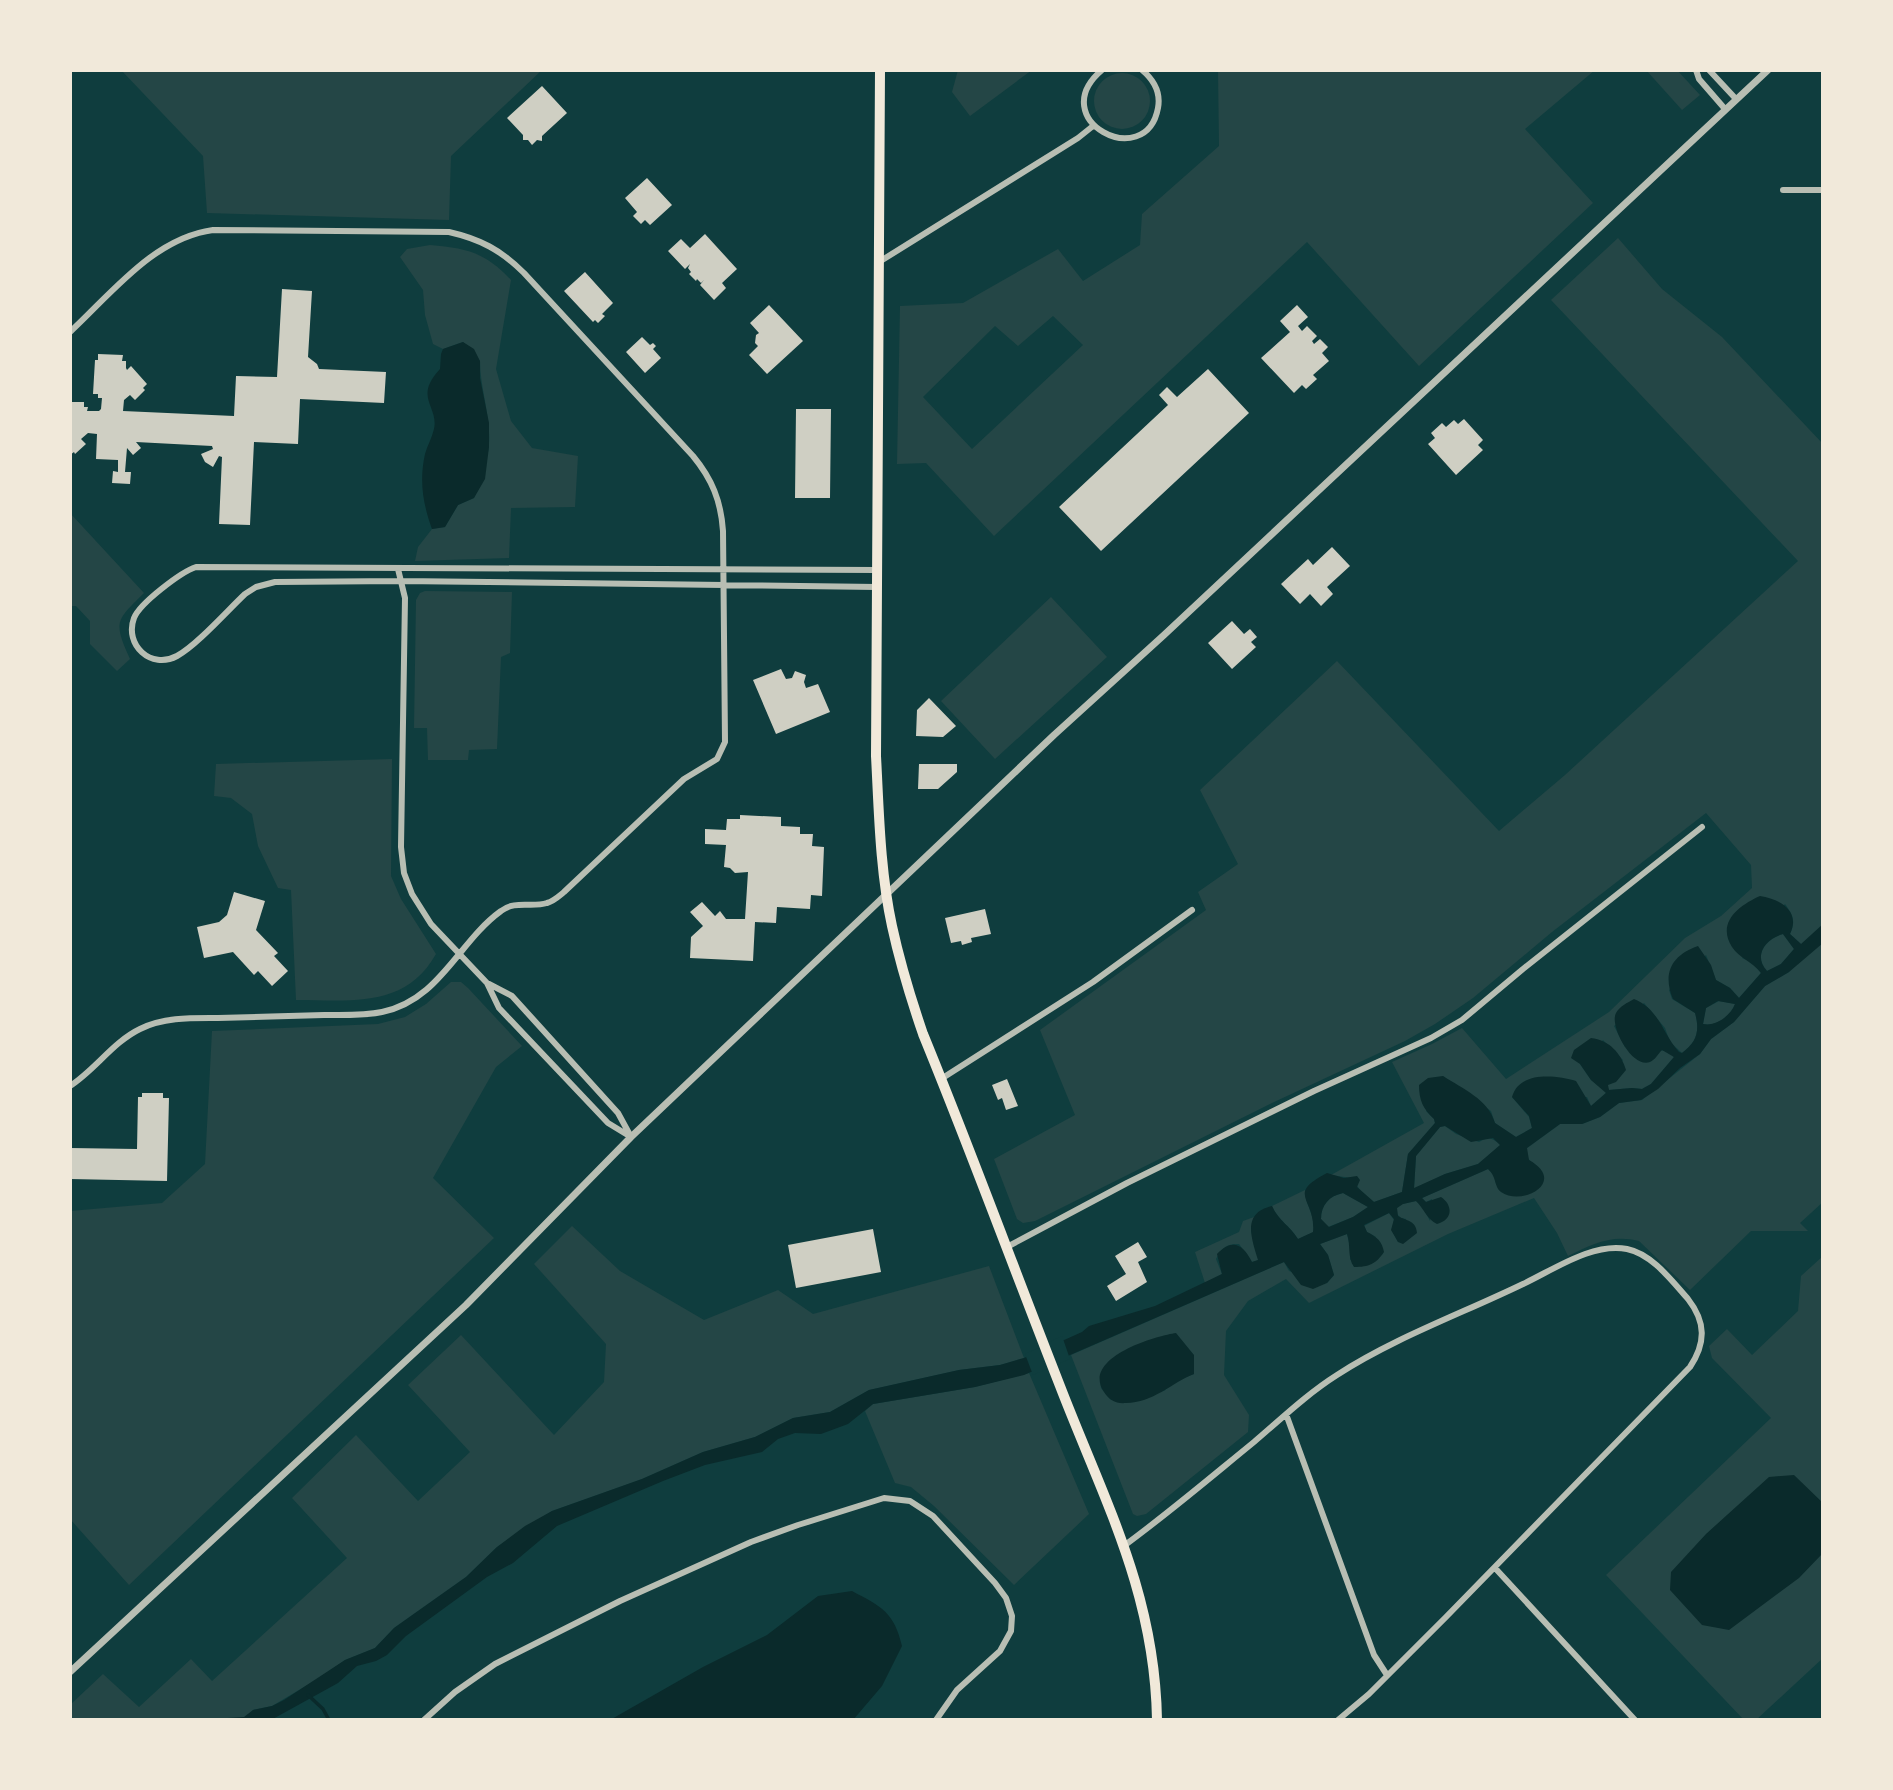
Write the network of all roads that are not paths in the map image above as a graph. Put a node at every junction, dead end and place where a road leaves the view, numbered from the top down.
1 (880, 70) edge
2 (1101, 70) edge
3 (1142, 70) edge
4 (1696, 70) edge
5 (1709, 70) edge
6 (1768, 70) edge
7 (1736, 99) junction
8 (1726, 109) junction
9 (1093, 126) junction
10 (1783, 190) dead end
11 (1823, 190) edge
12 (879, 262) junction
13 (70, 332) edge
14 (398, 569) junction
15 (723, 570) junction
16 (877, 570) junction
17 (401, 581) junction
18 (723, 585) junction
19 (877, 587) junction
20 (1702, 827) dead end
21 (887, 893) junction
22 (1192, 911) dead end
23 (461, 955) junction
24 (487, 983) junction
25 (570, 1061) junction
26 (559, 1071) junction
27 (942, 1079) junction
28 (70, 1086) edge
29 (631, 1137) junction
30 (1007, 1247) junction
31 (1286, 1414) junction
32 (1125, 1545) junction
33 (1495, 1568) junction
34 (70, 1672) edge
35 (1387, 1675) junction
36 (425, 1720) edge
37 (936, 1720) edge
38 (1157, 1720) edge
39 (1338, 1720) edge
40 (1635, 1720) edge

1 - 12 main road
2 - 9 street
3 - 9 street
4 - 8 street
5 - 7 street
6 - 7 street
7 - 8 street
8 - 21 street
9 - 12 street
10 - 11 street
12 - 16 main road
13 - 15 street
14 - 15 street
14 - 17 street
14 - 17 street
15 - 16 street
15 - 18 street
16 - 19 main road
17 - 18 street
17 - 23 street
18 - 19 street
18 - 23 street
19 - 21 main road
20 - 30 street
21 - 27 main road
21 - 29 street
22 - 27 street
23 - 24 street
23 - 28 street
24 - 25 street
24 - 26 street
25 - 26 street
25 - 29 street
26 - 29 street
27 - 30 main road
29 - 34 street
30 - 32 main road
31 - 32 street
31 - 33 street
31 - 35 street
32 - 38 main road
33 - 35 street
33 - 40 street
35 - 39 street
36 - 37 street

